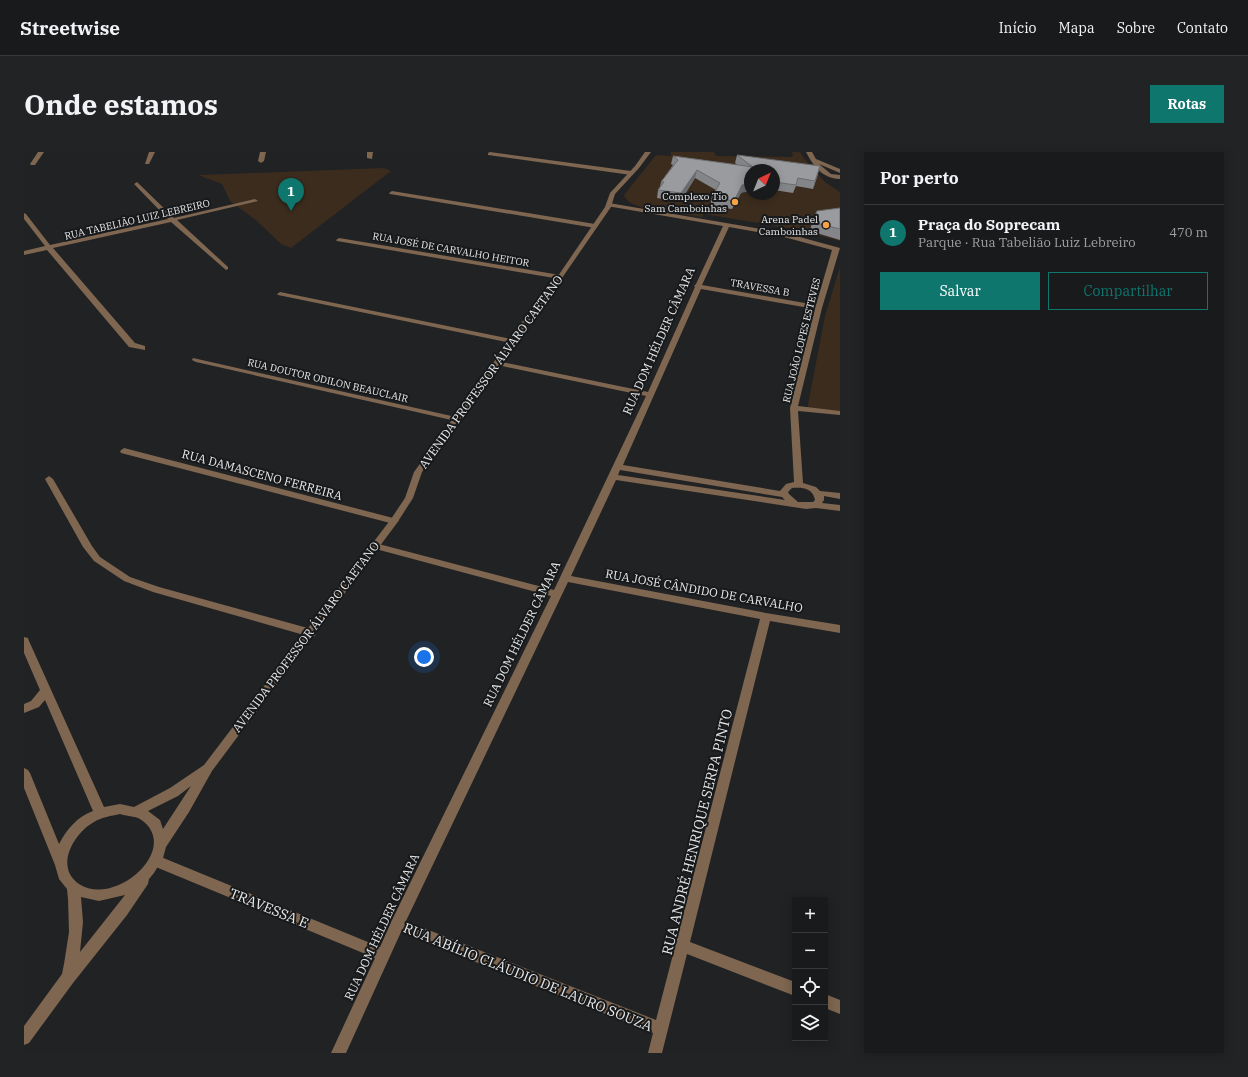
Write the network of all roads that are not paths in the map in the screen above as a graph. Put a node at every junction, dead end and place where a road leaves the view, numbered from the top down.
1 (41, 152) edge
2 (152, 152) edge
3 (263, 152) edge
4 (648, 152) edge
5 (809, 152) edge
6 (490, 154) dead end
7 (812, 158) junction
8 (261, 161) dead end
9 (147, 163) dead end
10 (33, 164) dead end
11 (839, 170) edge
12 (632, 173) junction
13 (827, 175) junction
14 (840, 179) edge
15 (137, 184) dead end
16 (392, 193) dead end
17 (255, 201) dead end
18 (609, 205) junction
19 (24, 215) edge
20 (173, 220) junction
21 (727, 225) junction
22 (595, 226) junction
23 (339, 240) dead end
24 (49, 248) junction
25 (838, 249) edge
26 (24, 254) edge
27 (226, 268) dead end
28 (560, 277) junction
29 (697, 286) junction
30 (280, 294) dead end
31 (819, 308) junction
32 (511, 341) junction
33 (142, 348) dead end
34 (196, 360) dead end
35 (497, 364) junction
36 (650, 395) junction
37 (794, 408) junction
38 (840, 413) edge
39 (456, 420) junction
40 (124, 451) dead end
41 (618, 467) junction
42 (613, 477) junction
43 (49, 479) dead end
44 (798, 485) junction
45 (818, 493) junction
46 (785, 495) junction
47 (840, 496) edge
48 (795, 504) junction
49 (816, 505) junction
50 (840, 508) edge
51 (394, 521) junction
52 (375, 546) junction
53 (564, 578) junction
54 (556, 594) junction
55 (766, 617) junction
56 (840, 629) edge
57 (311, 633) junction
58 (24, 641) edge
59 (46, 691) junction
60 (24, 709) edge
61 (208, 768) junction
62 (24, 774) edge
63 (138, 812) junction
64 (100, 813) junction
65 (161, 843) junction
66 (61, 863) junction
67 (154, 864) junction
68 (73, 887) junction
69 (396, 924) junction
70 (684, 946) junction
71 (383, 955) junction
72 (68, 978) junction
73 (792, 988) edge
74 (828, 1002) edge
75 (840, 1006) edge
76 (660, 1029) junction
77 (24, 1038) edge
78 (338, 1053) edge
79 (655, 1053) edge

1 - 10 street
2 - 9 street
3 - 8 street
4 - 12 street, AVENIDA PROFESSOR ÁLVARO CAETANO
5 - 7 street
6 - 12 street
7 - 11 street
7 - 13 street
11 - 13 street
12 - 18 street, AVENIDA PROFESSOR ÁLVARO CAETANO
13 - 14 street
15 - 20 street
16 - 22 street
17 - 20 street, RUA TABELIÃO LUIZ LEBREIRO
18 - 21 street
18 - 22 street, AVENIDA PROFESSOR ÁLVARO CAETANO
19 - 24 street
20 - 24 street, RUA TABELIÃO LUIZ LEBREIRO
20 - 27 street
21 - 25 street
21 - 29 street, RUA DOM HÉLDER CÂMARA
22 - 28 street, AVENIDA PROFESSOR ÁLVARO CAETANO
23 - 28 street, RUA JOSÉ DE CARVALHO HEITOR
24 - 26 street, RUA TABELIÃO LUIZ LEBREIRO
24 - 33 street
25 - 31 street, RUA JOÃO LOPES ESTEVES
28 - 32 street, AVENIDA PROFESSOR ÁLVARO CAETANO
29 - 31 street, TRAVESSA B
29 - 36 street, RUA DOM HÉLDER CÂMARA
30 - 32 street
31 - 37 street, RUA JOÃO LOPES ESTEVES
32 - 35 street, AVENIDA PROFESSOR ÁLVARO CAETANO
34 - 39 street, RUA DOUTOR ODILON BEAUCLAIR
35 - 36 street
35 - 39 street, AVENIDA PROFESSOR ÁLVARO CAETANO
36 - 41 street, RUA DOM HÉLDER CÂMARA
37 - 38 street
37 - 44 street, RUA JOÃO LOPES ESTEVES
39 - 51 street, AVENIDA PROFESSOR ÁLVARO CAETANO
40 - 51 street, RUA DAMASCENO FERREIRA
41 - 42 street, RUA DOM HÉLDER CÂMARA
41 - 46 street
42 - 48 street
42 - 53 street, RUA DOM HÉLDER CÂMARA
43 - 57 street
44 - 45 street
44 - 46 street
45 - 47 street
45 - 49 street
46 - 48 street
48 - 49 street
49 - 50 street
51 - 52 street, AVENIDA PROFESSOR ÁLVARO CAETANO
52 - 54 street
52 - 57 street, AVENIDA PROFESSOR ÁLVARO CAETANO
53 - 54 street, RUA DOM HÉLDER CÂMARA
53 - 55 street, RUA JOSÉ CÂNDIDO DE CARVALHO
54 - 69 street, RUA DOM HÉLDER CÂMARA
55 - 56 street, RUA JOSÉ CÂNDIDO DE CARVALHO
55 - 70 street, RUA ANDRÉ HENRIQUE SERPA PINTO
57 - 61 street, AVENIDA PROFESSOR ÁLVARO CAETANO
58 - 59 street
59 - 60 street
59 - 64 street
61 - 63 street, AVENIDA PROFESSOR ÁLVARO CAETANO
61 - 65 street, AVENIDA PROFESSOR ÁLVARO CAETANO
62 - 66 street
63 - 64 street
63 - 65 street
64 - 66 street
65 - 67 street
66 - 68 street
67 - 68 street
67 - 71 street, TRAVESSA E
67 - 72 street
68 - 72 street
69 - 71 street, RUA DOM HÉLDER CÂMARA
69 - 76 street, RUA ABÍLIO CLÁUDIO DE LAURO SOUZA
70 - 73 street
70 - 76 street, RUA ANDRÉ HENRIQUE SERPA PINTO
71 - 78 street, RUA DOM HÉLDER CÂMARA
72 - 77 street
74 - 75 street
76 - 79 street, RUA ANDRÉ HENRIQUE SERPA PINTO

